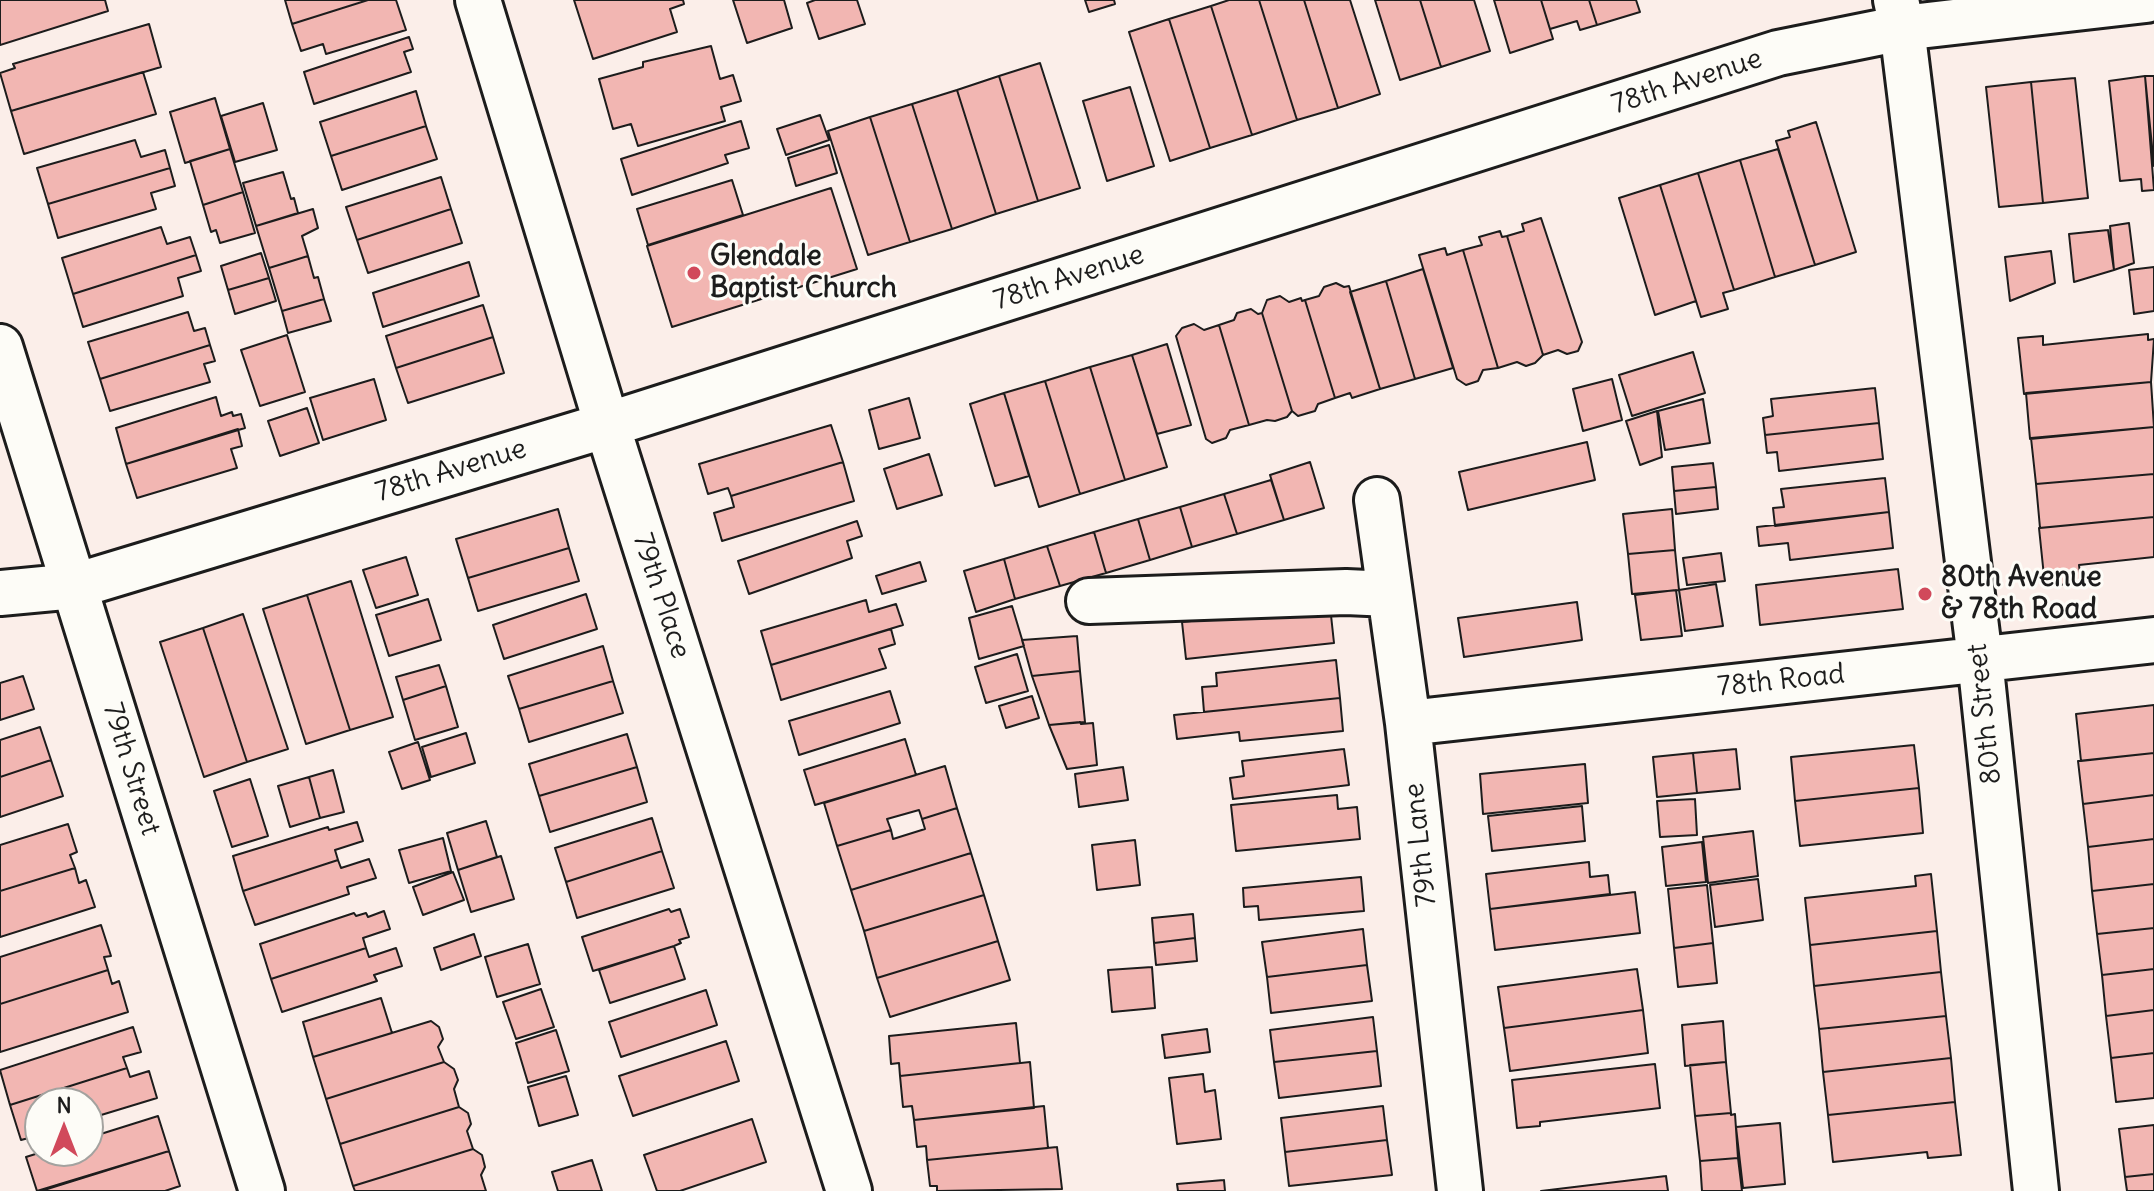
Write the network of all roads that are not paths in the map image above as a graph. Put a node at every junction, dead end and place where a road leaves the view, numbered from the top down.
1 (478, 0) edge
2 (2146, 0) edge
3 (1899, 14) edge
4 (0, 347) edge
5 (607, 425) junction
6 (1377, 500) dead end
7 (75, 586) junction
8 (0, 593) edge
9 (1390, 594) junction
10 (1089, 601) dead end
11 (2154, 640) edge
12 (1980, 659) junction
13 (1408, 723) junction
14 (262, 1191) edge
15 (849, 1191) edge
16 (1460, 1191) edge
17 (2036, 1191) edge

1 - 5 street, 79th Place
2 - 3 street, 78th Avenue
3 - 5 street, 78th Avenue
3 - 12 street, 80th Street
4 - 7 street, 79th Street
5 - 7 street, 78th Avenue
5 - 15 street, 79th Place
6 - 9 street, 79th Lane
7 - 8 street, 78th Avenue
7 - 14 street, 79th Street
9 - 10 street
9 - 13 street, 79th Lane
11 - 12 street, 78th Road
12 - 13 street, 78th Road
12 - 17 street, 80th Street
13 - 16 street, 79th Lane

